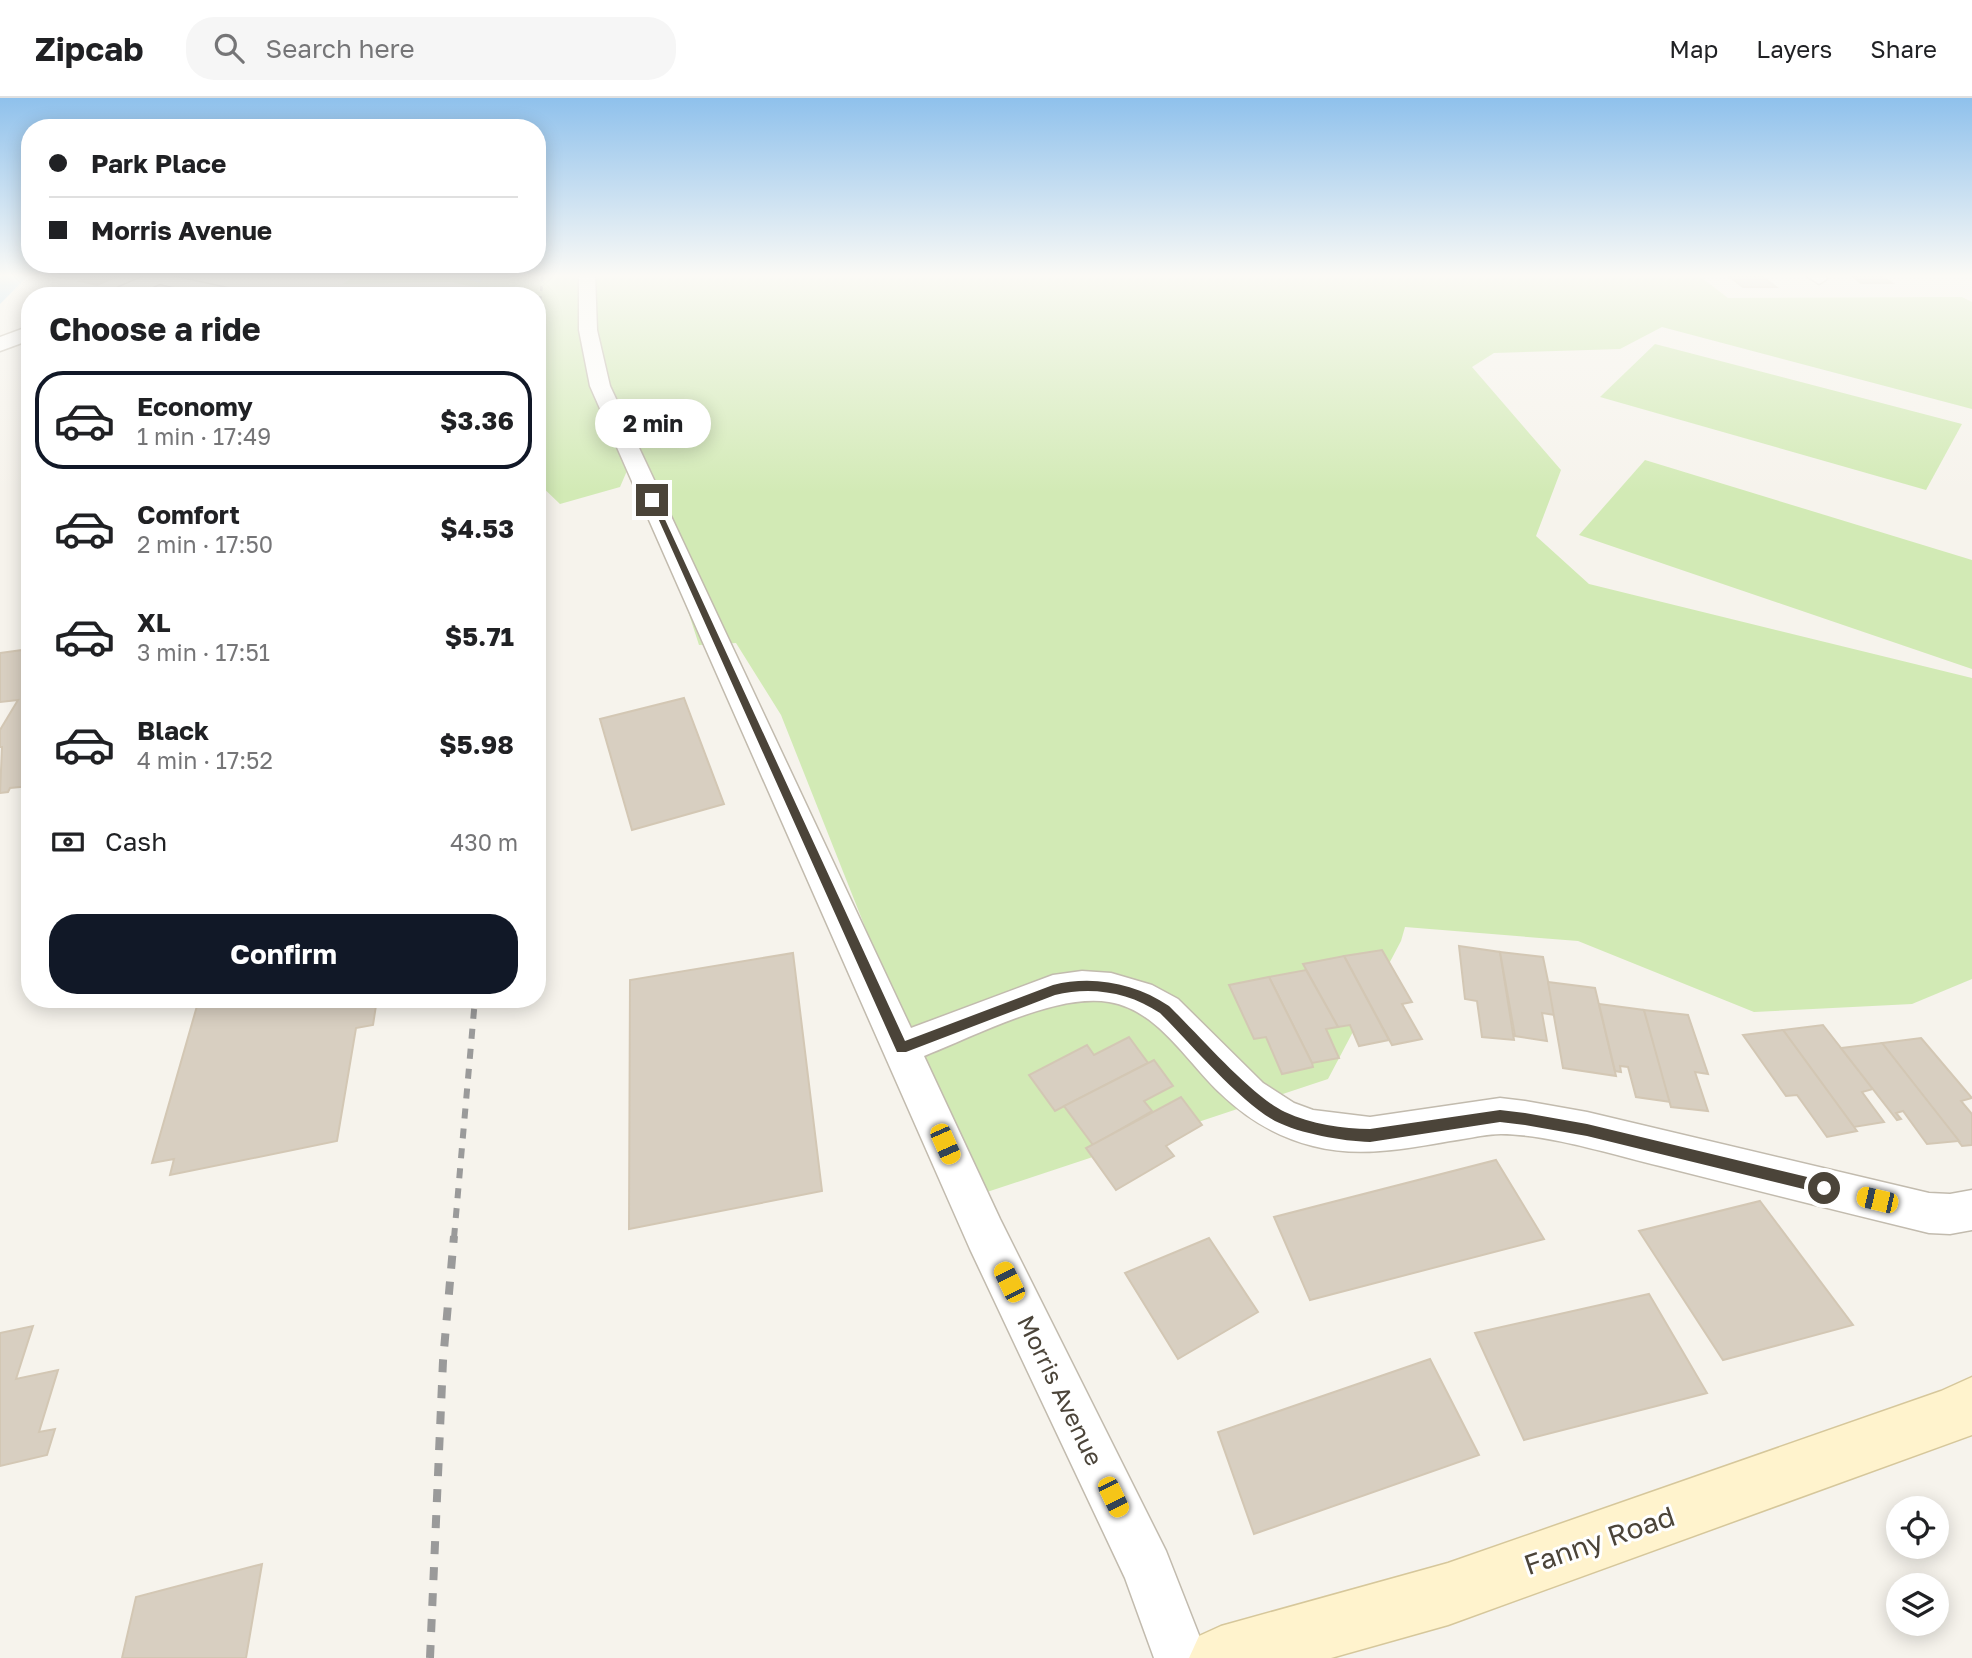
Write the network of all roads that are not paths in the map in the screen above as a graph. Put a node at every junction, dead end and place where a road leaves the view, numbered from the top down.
1 (588, 347) edge
2 (901, 1048) junction
3 (1972, 1210) edge
4 (1972, 1405) edge
5 (1181, 1658) edge
6 (1221, 1658) edge

1 - 2 street, Morris Avenue
2 - 3 street
2 - 5 street, Morris Avenue
4 - 6 main road, Fanny Road

